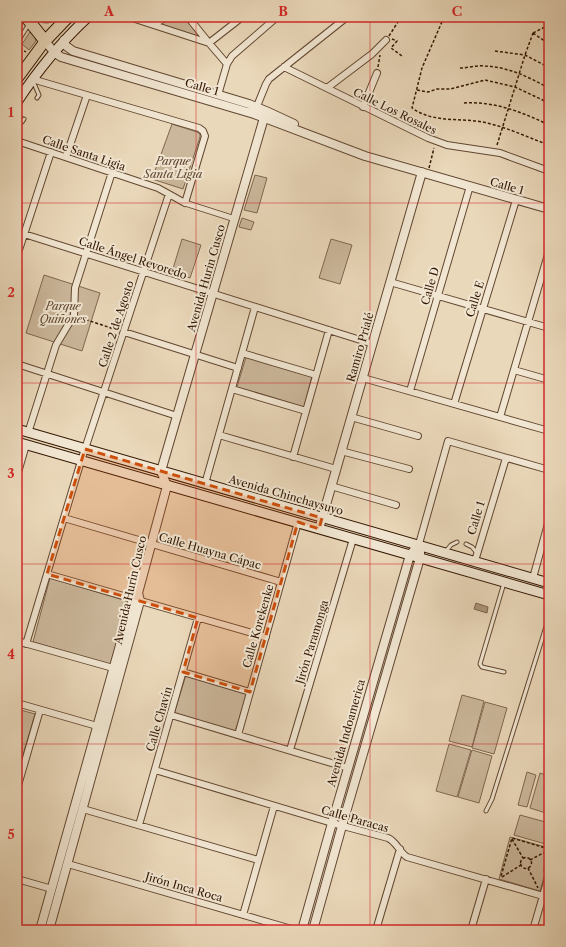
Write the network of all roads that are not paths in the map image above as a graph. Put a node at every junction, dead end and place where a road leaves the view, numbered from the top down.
1 (68, 17) edge
2 (88, 17) edge
3 (129, 17) edge
4 (166, 17) edge
5 (188, 17) edge
6 (277, 17) edge
7 (347, 17) edge
8 (240, 18) edge
9 (29, 19) edge
10 (156, 24) junction
11 (64, 40) junction
12 (45, 41) junction
13 (209, 42) junction
14 (17, 43) edge
15 (384, 43) road end
16 (54, 52) junction
17 (227, 64) junction
18 (284, 67) junction
19 (377, 73) road end
20 (17, 79) edge
21 (32, 79) junction
22 (327, 88) junction
23 (87, 95) junction
24 (218, 95) junction
25 (37, 98) dead end
26 (17, 102) edge
27 (363, 107) junction
28 (255, 111) junction
29 (265, 114) junction
30 (24, 119) dead end
31 (17, 123) edge
32 (17, 140) edge
33 (51, 152) junction
34 (66, 157) junction
35 (549, 171) edge
36 (112, 172) junction
37 (425, 173) junction
38 (470, 186) junction
39 (169, 194) junction
40 (516, 200) junction
41 (185, 203) junction
42 (549, 209) edge
43 (234, 219) junction
44 (24, 234) junction
45 (549, 251) edge
46 (86, 253) junction
47 (17, 256) edge
48 (144, 272) junction
49 (390, 282) junction
50 (213, 294) junction
51 (438, 296) junction
52 (255, 307) junction
53 (483, 309) junction
54 (528, 322) junction
55 (549, 328) edge
56 (329, 330) junction
57 (124, 332) junction
58 (373, 344) junction
59 (242, 352) junction
60 (195, 355) junction
61 (17, 364) edge
62 (238, 368) junction
63 (514, 370) junction
64 (48, 374) junction
65 (316, 375) junction
66 (363, 378) junction
67 (549, 380) edge
68 (232, 389) junction
69 (410, 391) junction
70 (104, 392) junction
71 (454, 404) junction
72 (306, 411) junction
73 (177, 416) junction
74 (351, 417) junction
75 (500, 417) junction
76 (17, 429) edge
77 (549, 432) edge
78 (28, 433) junction
79 (219, 435) junction
80 (418, 436) dead end
81 (21, 444) edge
82 (85, 449) junction
83 (341, 451) junction
84 (293, 457) junction
85 (506, 458) junction
86 (81, 461) junction
87 (336, 469) junction
88 (409, 469) dead end
89 (549, 470) edge
90 (161, 471) junction
91 (17, 476) edge
92 (205, 484) junction
93 (167, 486) junction
94 (331, 486) junction
95 (396, 505) dead end
96 (64, 518) junction
97 (322, 518) junction
98 (549, 520) edge
99 (298, 522) junction
100 (319, 529) junction
101 (353, 539) junction
102 (457, 542) dead end
103 (151, 544) junction
104 (419, 544) junction
105 (466, 544) dead end
106 (445, 552) junction
107 (410, 555) junction
108 (476, 557) junction
109 (420, 558) junction
110 (47, 574) junction
111 (533, 578) junction
112 (281, 582) junction
113 (549, 582) edge
114 (504, 583) junction
115 (549, 596) edge
116 (137, 600) junction
117 (549, 617) edge
118 (198, 618) junction
119 (266, 637) junction
120 (17, 641) edge
121 (26, 644) junction
122 (113, 668) junction
123 (183, 672) junction
124 (504, 672) dead end
125 (250, 692) junction
126 (17, 703) edge
127 (40, 710) junction
128 (171, 715) junction
129 (97, 726) junction
130 (238, 735) junction
131 (290, 750) junction
132 (348, 768) junction
133 (155, 770) junction
134 (17, 789) edge
135 (274, 806) junction
136 (83, 809) junction
137 (486, 811) dead end
138 (332, 823) junction
139 (139, 825) junction
140 (342, 826) junction
141 (400, 849) junction
142 (258, 860) junction
143 (68, 864) junction
144 (549, 875) edge
145 (17, 879) edge
146 (486, 879) junction
147 (52, 889) junction
148 (543, 896) junction
149 (243, 915) junction
150 (40, 930) edge
151 (49, 930) edge
152 (295, 930) edge
153 (302, 930) edge
154 (313, 930) edge
155 (376, 930) edge
156 (471, 930) edge
157 (534, 930) edge

1 - 12 highway
2 - 11 main road
3 - 10 street
4 - 10 street
5 - 13 street
6 - 17 street
7 - 18 street
8 - 13 street
9 - 12 highway
9 - 14 lane
10 - 13 street
11 - 16 main road
11 - 24 street, Calle 1
12 - 16 street
12 - 20 main road
13 - 17 street
15 - 22 street
16 - 21 main road
16 - 28 street, Calle 1
17 - 24 street
18 - 22 street, Calle Los Rosales
18 - 28 street
19 - 27 street
21 - 23 street
21 - 25 lane
21 - 26 main road
22 - 27 street, Calle Los Rosales
23 - 34 street
23 - 41 street
24 - 28 street, Calle 1
27 - 35 street, Calle Los Rosales
28 - 29 street, Calle 1
29 - 37 street, Calle 1
29 - 43 street, Avenida Hurin Cusco
30 - 31 lane
32 - 33 street, Calle Santa Ligia
33 - 34 street, Calle Santa Ligia
33 - 44 street
34 - 36 street, Calle Santa Ligia
36 - 39 street, Calle Santa Ligia
36 - 46 street
37 - 38 street, Calle 1
37 - 49 street, Ramiro Prialé
38 - 40 street, Calle 1
38 - 51 street, Calle D
39 - 41 street, Calle Santa Ligia
39 - 48 street, Calle 2 de Agosto
40 - 42 street, Calle 1
40 - 53 street, Calle E
41 - 43 street, Calle Santa Ligia
43 - 50 street, Avenida Hurin Cusco
44 - 46 street, Calle Ángel Revoredo
44 - 47 street
45 - 54 street
46 - 48 street, Calle Ángel Revoredo
46 - 64 street
48 - 50 street, Calle Ángel Revoredo
48 - 57 street, Calle 2 de Agosto
49 - 51 street
49 - 58 street, Ramiro Prialé
50 - 52 street, Calle Ángel Revoredo
50 - 60 street, Avenida Hurin Cusco
51 - 53 street
51 - 69 street, Calle D
52 - 56 street, Calle Ángel Revoredo
52 - 59 street
53 - 54 street
53 - 71 street, Calle E
54 - 55 street
54 - 63 street
56 - 58 street, Calle Ángel Revoredo
56 - 65 street
57 - 60 street
57 - 70 street, Calle 2 de Agosto
58 - 66 street, Ramiro Prialé
59 - 62 street
59 - 65 street
60 - 62 street
60 - 73 street, Avenida Hurin Cusco
61 - 64 street
62 - 68 street
63 - 67 street
63 - 75 street
64 - 70 street
64 - 78 street
65 - 72 street
66 - 69 street
66 - 74 street, Ramiro Prialé
68 - 72 street
68 - 79 street
69 - 71 street
70 - 73 street
70 - 82 street, Calle 2 de Agosto
71 - 75 street
72 - 84 street
73 - 90 street, Avenida Hurin Cusco
74 - 80 street
74 - 83 street, Ramiro Prialé
75 - 77 street
76 - 78 main road, Avenida Chinchaysuyo
78 - 82 main road, Avenida Chinchaysuyo
79 - 84 street
79 - 92 street
81 - 86 main road, Avenida Chinchaysuyo
81 - 91 street
82 - 86 street, Calle 2 de Agosto
82 - 90 main road, Avenida Chinchaysuyo
83 - 87 street, Ramiro Prialé
83 - 88 street
84 - 87 street
85 - 89 street
85 - 104 street, Avenida Indoamerica
85 - 108 street, Calle 1
86 - 93 main road, Avenida Chinchaysuyo
86 - 96 street, Calle 2 de Agosto
87 - 94 street, Ramiro Prialé
90 - 92 main road, Avenida Chinchaysuyo
90 - 93 street
92 - 97 main road, Avenida Chinchaysuyo
93 - 99 main road, Avenida Chinchaysuyo
93 - 103 street, Avenida Hurin Cusco
94 - 95 street
94 - 97 street, Ramiro Prialé
96 - 103 street, Calle Huayna Cápac
96 - 110 street, Calle 2 de Agosto
97 - 100 street, Ramiro Prialé
97 - 104 main road, Avenida Chinchaysuyo
98 - 111 street
99 - 100 main road, Avenida Chinchaysuyo
99 - 112 street, Calle Korekenke
100 - 101 main road, Avenida Chinchaysuyo
101 - 107 main road, Avenida Chinchaysuyo
101 - 131 street, Jirón Paramonga
102 - 106 lane
103 - 112 street, Calle Huayna Cápac
103 - 116 street, Avenida Hurin Cusco
104 - 106 main road, Avenida Chinchaysuyo
104 - 107 street, Avenida Indoamerica
104 - 109 street, Avenida Indoamerica
105 - 108 lane
106 - 108 main road, Avenida Chinchaysuyo
107 - 109 main road, Avenida Chinchaysuyo
107 - 132 street, Avenida Indoamerica
108 - 111 main road, Avenida Chinchaysuyo
109 - 114 main road, Avenida Chinchaysuyo
109 - 140 street, Avenida Indoamerica
110 - 116 street
110 - 121 street, Calle 2 de Agosto
111 - 113 main road, Avenida Chinchaysuyo
112 - 119 street, Calle Korekenke
114 - 115 main road, Avenida Chinchaysuyo
114 - 124 lane
116 - 118 street
116 - 122 street, Avenida Hurin Cusco
116 - 136 street, Avenida Hurin Cusco
117 - 137 lane
118 - 119 street
118 - 123 street, Calle Chavín
119 - 125 street, Calle Korekenke
120 - 121 street
121 - 122 street
122 - 129 street, Avenida Hurin Cusco
123 - 125 street
123 - 128 street, Calle Chavín
125 - 130 street, Calle Korekenke
126 - 127 street
127 - 129 street
127 - 134 street
128 - 130 street
128 - 133 street, Calle Chavín
129 - 147 street, Avenida Hurin Cusco
130 - 131 street
131 - 132 street
132 - 138 street, Avenida Indoamerica
133 - 135 street, Calle Paracas
133 - 139 street, Calle Chavín
135 - 138 street, Calle Paracas
135 - 142 street
136 - 139 street
136 - 143 street, Avenida Hurin Cusco
138 - 140 street, Calle Paracas
138 - 153 street, Avenida Indoamerica
139 - 142 street
140 - 141 street, Calle Paracas
140 - 154 street, Avenida Indoamerica
141 - 146 street, Calle Paracas
141 - 155 street
142 - 149 street
143 - 149 street, Jirón Inca Roca
143 - 151 street, Avenida Hurin Cusco
144 - 148 street
145 - 147 street
146 - 148 street, Calle Paracas
146 - 156 street
147 - 150 street, Avenida Hurin Cusco
148 - 157 street
149 - 152 street, Jirón Inca Roca

